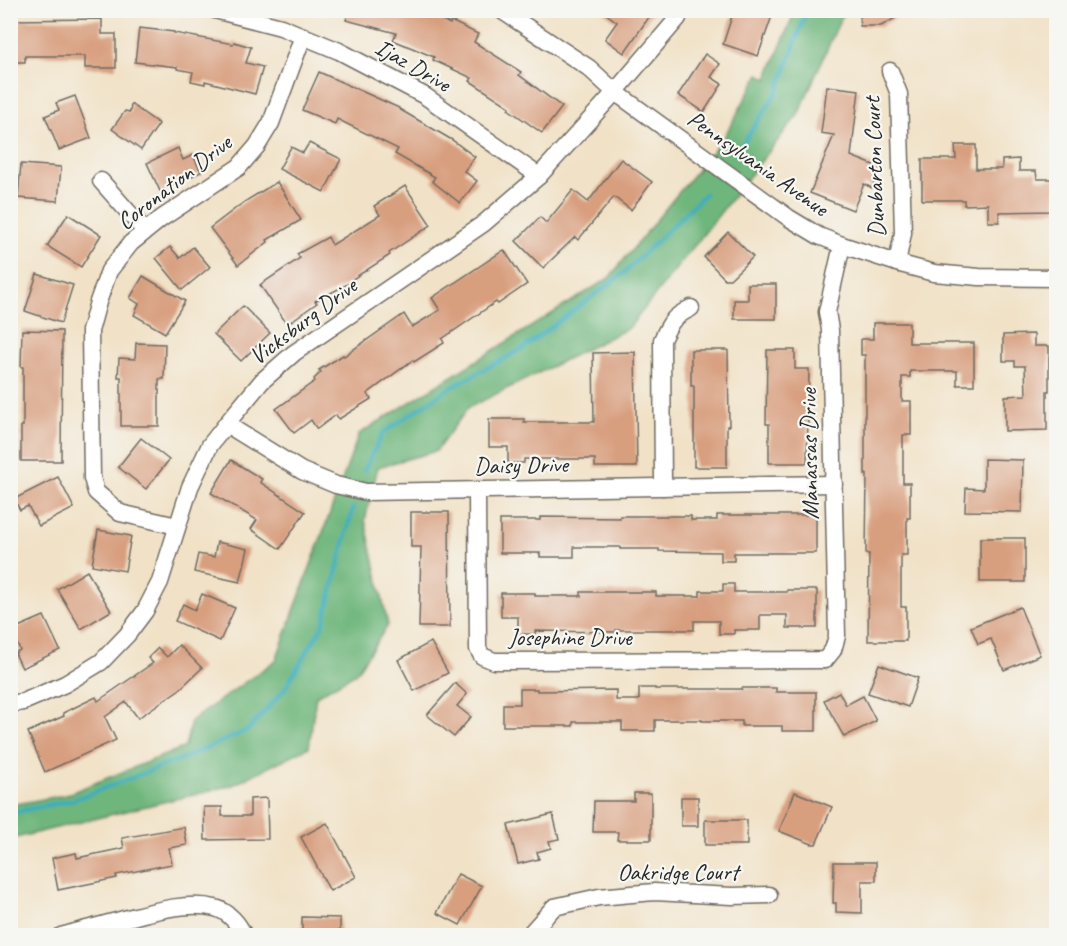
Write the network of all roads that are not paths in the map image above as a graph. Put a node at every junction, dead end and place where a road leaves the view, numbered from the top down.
1 (214, 10) edge
2 (501, 10) edge
3 (681, 10) edge
4 (303, 36) junction
5 (890, 71) dead end
6 (615, 92) junction
7 (540, 176) junction
8 (101, 181) dead end
9 (145, 231) junction
10 (842, 245) junction
11 (897, 263) junction
12 (1056, 278) edge
13 (691, 308) dead end
14 (226, 424) junction
15 (834, 484) junction
16 (663, 487) junction
17 (477, 490) junction
18 (177, 526) junction
19 (825, 660) joint
20 (10, 704) edge
21 (769, 895) dead end
22 (61, 936) edge
23 (244, 936) edge
24 (528, 936) edge

1 - 4 street, Ijaz Drive
2 - 6 street, Pennsylvania Avenue
3 - 6 street, Vicksburg Drive
4 - 7 street, Ijaz Drive
4 - 9 street, Coronation Drive
5 - 11 street, Dunbarton Court
6 - 7 street, Vicksburg Drive
6 - 10 street, Pennsylvania Avenue
7 - 14 street, Vicksburg Drive
8 - 9 street
9 - 18 street, Coronation Drive
10 - 11 street, Pennsylvania Avenue
10 - 15 street, Manassas Drive
11 - 12 street, Pennsylvania Avenue
13 - 16 street
14 - 17 street, Daisy Drive
14 - 18 street, Vicksburg Drive
15 - 16 street, Daisy Drive
15 - 19 street, Manassas Drive
16 - 17 street, Daisy Drive
17 - 19 street, Josephine Drive
18 - 20 street, Vicksburg Drive
21 - 24 street, Oakridge Court
22 - 23 street

